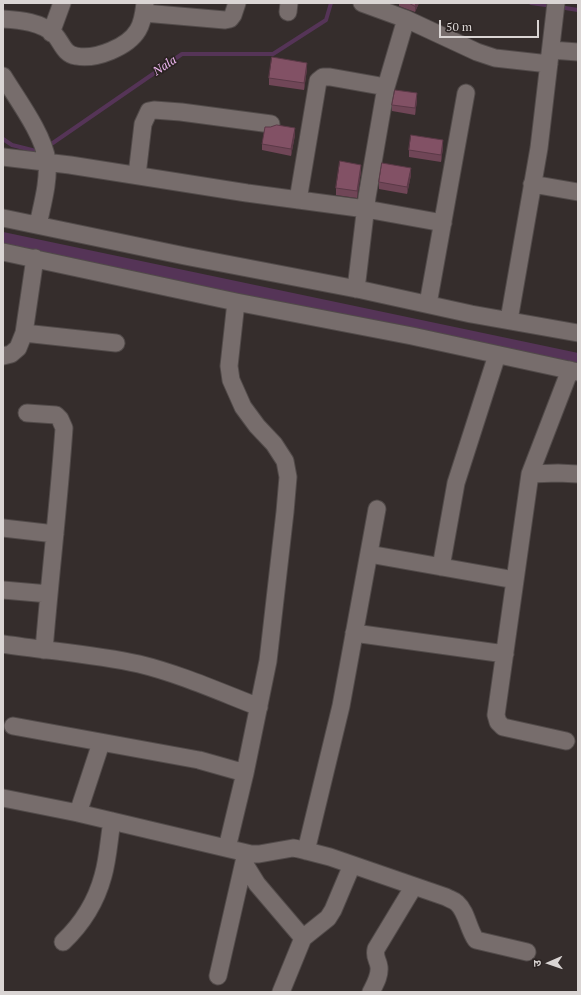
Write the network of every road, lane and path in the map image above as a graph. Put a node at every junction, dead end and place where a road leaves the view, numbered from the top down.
1 (62, 3) edge
2 (237, 3) edge
3 (362, 3) edge
4 (145, 8) edge
5 (556, 8) edge
6 (406, 19) junction
7 (3, 20) edge
8 (51, 33) junction
9 (578, 52) edge
10 (550, 57) junction
11 (3, 76) edge
12 (386, 88) junction
13 (466, 93) dead end
14 (271, 124) dead end
15 (45, 154) junction
16 (3, 157) edge
17 (137, 175) junction
18 (532, 184) junction
19 (578, 192) edge
20 (298, 200) junction
21 (366, 209) junction
22 (3, 218) edge
23 (443, 223) junction
24 (38, 225) junction
25 (3, 252) edge
26 (35, 258) junction
27 (356, 289) junction
28 (236, 302) junction
29 (428, 304) junction
30 (509, 320) junction
31 (24, 333) junction
32 (578, 333) edge
33 (116, 343) dead end
34 (497, 355) junction
35 (3, 356) edge
36 (574, 371) edge
37 (27, 413) dead end
38 (530, 474) junction
39 (578, 474) edge
40 (377, 509) dead end
41 (3, 528) edge
42 (55, 534) junction
43 (369, 554) junction
44 (441, 567) junction
45 (515, 580) junction
46 (3, 590) edge
47 (49, 594) junction
48 (354, 633) junction
49 (3, 644) edge
50 (44, 650) junction
51 (505, 654) junction
52 (259, 707) junction
53 (13, 726) dead end
54 (566, 741) dead end
55 (101, 743) junction
56 (245, 774) junction
57 (3, 798) edge
58 (78, 813) junction
59 (112, 821) junction
60 (226, 848) junction
61 (306, 852) junction
62 (245, 858) junction
63 (352, 865) junction
64 (414, 886) junction
65 (302, 938) junction
66 (63, 942) dead end
67 (527, 952) dead end
68 (218, 976) dead end
69 (281, 992) edge
70 (372, 992) edge

1 - 8 street
2 - 4 street
3 - 6 street
4 - 8 street
5 - 10 street
6 - 10 street
6 - 12 street
7 - 8 street
9 - 10 street
10 - 18 street
11 - 15 street
12 - 20 street
12 - 21 street
13 - 23 street
14 - 17 street
15 - 16 street
15 - 17 street
15 - 24 street
17 - 20 street
18 - 19 street
18 - 30 street
20 - 21 street
21 - 23 street
21 - 27 street
22 - 24 street
23 - 29 street
24 - 27 street
25 - 26 street
26 - 28 street
26 - 31 street
27 - 29 street
28 - 34 street
28 - 52 street
29 - 30 street
30 - 32 street
31 - 33 street
31 - 35 street
34 - 36 street
34 - 44 street
36 - 38 street
37 - 42 street
38 - 39 street
38 - 45 street
40 - 43 street
41 - 42 street
42 - 47 street
43 - 44 street
43 - 48 street
44 - 45 street
45 - 51 street
46 - 47 street
47 - 50 street
48 - 51 street
48 - 61 street
49 - 50 street
50 - 52 street
51 - 54 street
52 - 56 street
53 - 55 street
55 - 56 street
55 - 58 street
56 - 60 street
57 - 58 street
58 - 59 street
59 - 60 street
59 - 66 street
60 - 62 street
61 - 62 street
61 - 63 street
62 - 65 street
62 - 68 street
63 - 64 street
63 - 65 street
64 - 67 street
64 - 70 street
65 - 69 street

